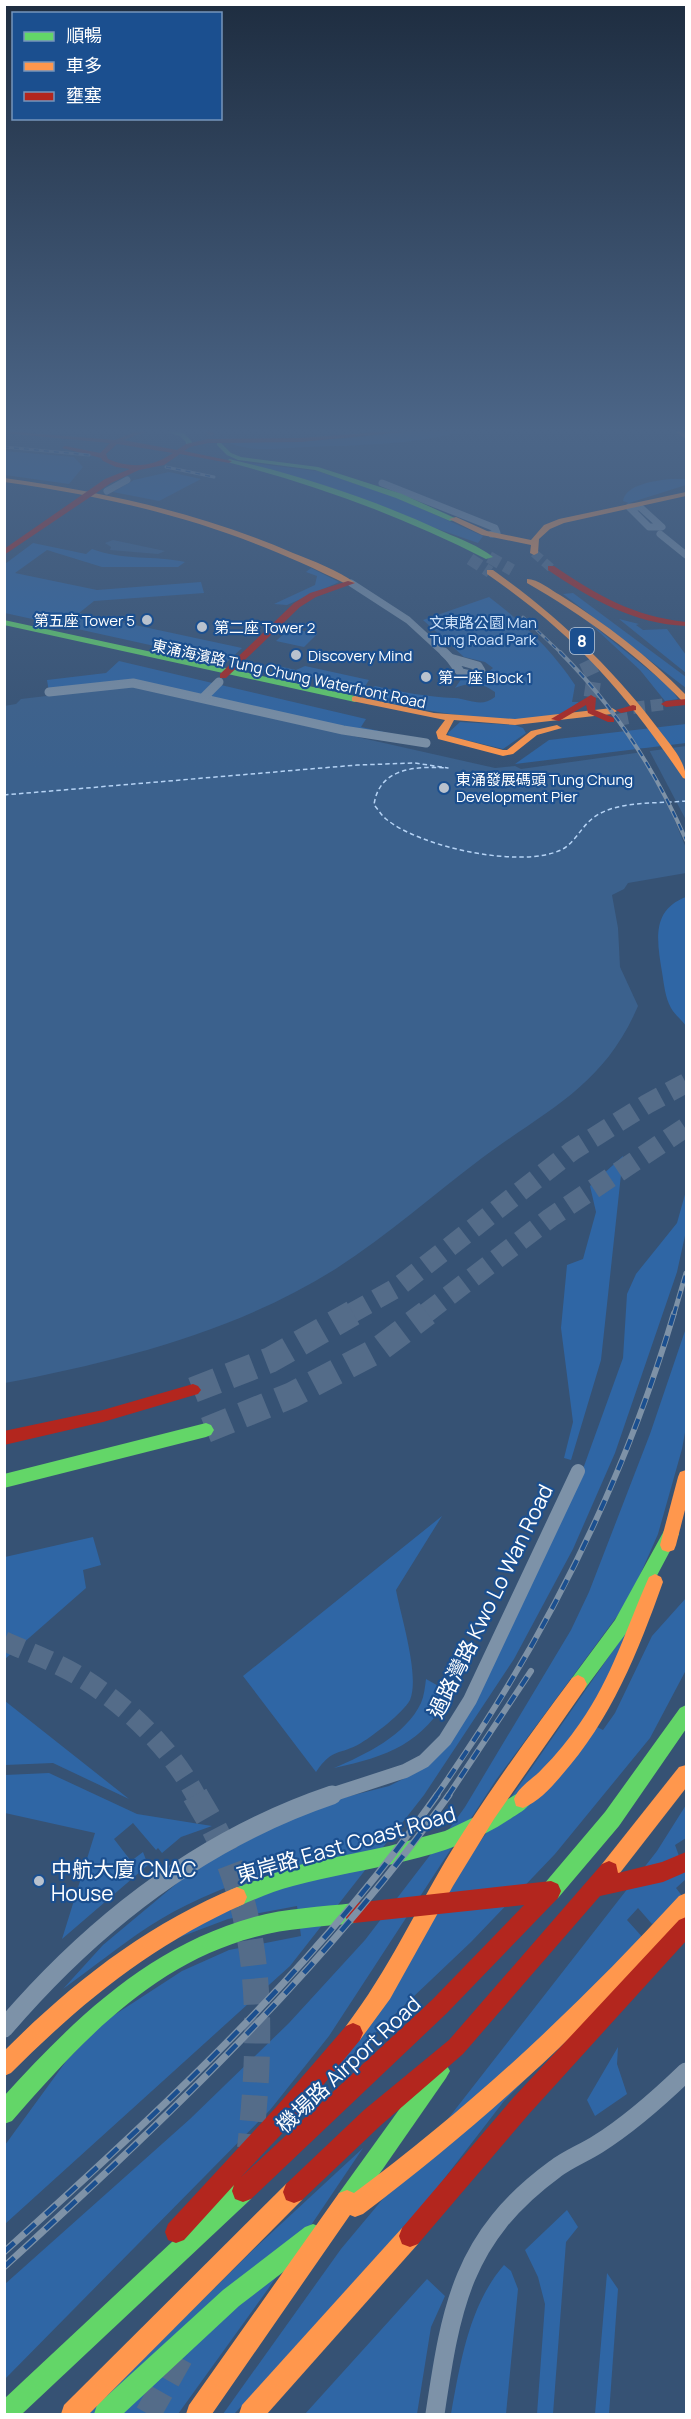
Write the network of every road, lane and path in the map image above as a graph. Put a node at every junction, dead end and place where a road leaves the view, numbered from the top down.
1 (273, 544) edge
2 (438, 544) edge
3 (460, 544) edge
4 (673, 544) edge
5 (687, 555) edge
6 (489, 557) tunnel mouth
7 (467, 559) tunnel mouth
8 (551, 568) tunnel mouth
9 (512, 570) tunnel mouth
10 (531, 581) junction
11 (351, 583) junction
12 (4, 622) edge
13 (687, 624) edge
14 (4, 628) edge
15 (607, 648) dead end
16 (450, 658) dead end
17 (585, 661) tunnel mouth
18 (223, 677) junction
19 (49, 692) dead end
20 (203, 698) junction
21 (677, 705) edge
22 (625, 713) junction
23 (593, 714) junction
24 (556, 719) junction
25 (515, 722) junction
26 (447, 723) junction
27 (528, 736) junction
28 (426, 743) dead end
29 (687, 776) edge
30 (193, 1390) tunnel mouth
31 (207, 1430) tunnel mouth
32 (4, 1438) edge
33 (578, 1471) dead end
34 (687, 1477) edge
35 (4, 1480) edge
36 (671, 1534) junction
37 (687, 1714) edge
38 (687, 1774) edge
39 (687, 1862) edge
40 (685, 1905) edge
41 (687, 1927) edge
42 (4, 2028) edge
43 (456, 2048) junction
44 (4, 2066) edge
45 (687, 2072) edge
46 (4, 2113) edge
47 (26, 2395) junction
48 (6, 2415) edge
49 (73, 2415) edge
50 (106, 2415) edge
51 (198, 2415) edge
52 (251, 2415) edge
53 (435, 2415) edge

1 - 11 main road
2 - 7 main road
3 - 6 main road
4 - 5 street
8 - 13 main road
9 - 10 main road, 8
10 - 15 main road, 8
10 - 21 main road
11 - 16 street
11 - 18 main road
12 - 18 main road, 東涌海濱路 Tung Chung Waterfront Road
14 - 18 main road, 東涌海濱路 Tung Chung Waterfront Road
17 - 22 main road, 8
18 - 20 street
18 - 26 main road, 東涌海濱路 Tung Chung Waterfront Road
19 - 20 street
20 - 28 street
22 - 23 main road
22 - 27 main road, 東涌海濱路 Tung Chung Waterfront Road
22 - 29 main road
23 - 24 main road, 東涌海濱路 Tung Chung Waterfront Road
23 - 24 main road
24 - 25 main road, 東涌海濱路 Tung Chung Waterfront Road
25 - 26 main road, 東涌海濱路 Tung Chung Waterfront Road
25 - 27 main road
26 - 27 main road, 東涌海濱路 Tung Chung Waterfront Road
30 - 32 main road
31 - 35 main road
33 - 42 street, 過路灣路 Kwo Lo Wan Road
34 - 36 main road, 東岸路 East Coast Road
36 - 44 main road, 東岸路 East Coast Road
36 - 47 main road
37 - 47 main road, 機場路 Airport Road
38 - 43 main road
39 - 46 main road
40 - 50 main road
41 - 52 main road
43 - 49 main road
43 - 51 main road
45 - 53 street
47 - 48 main road, 機場路 Airport Road

